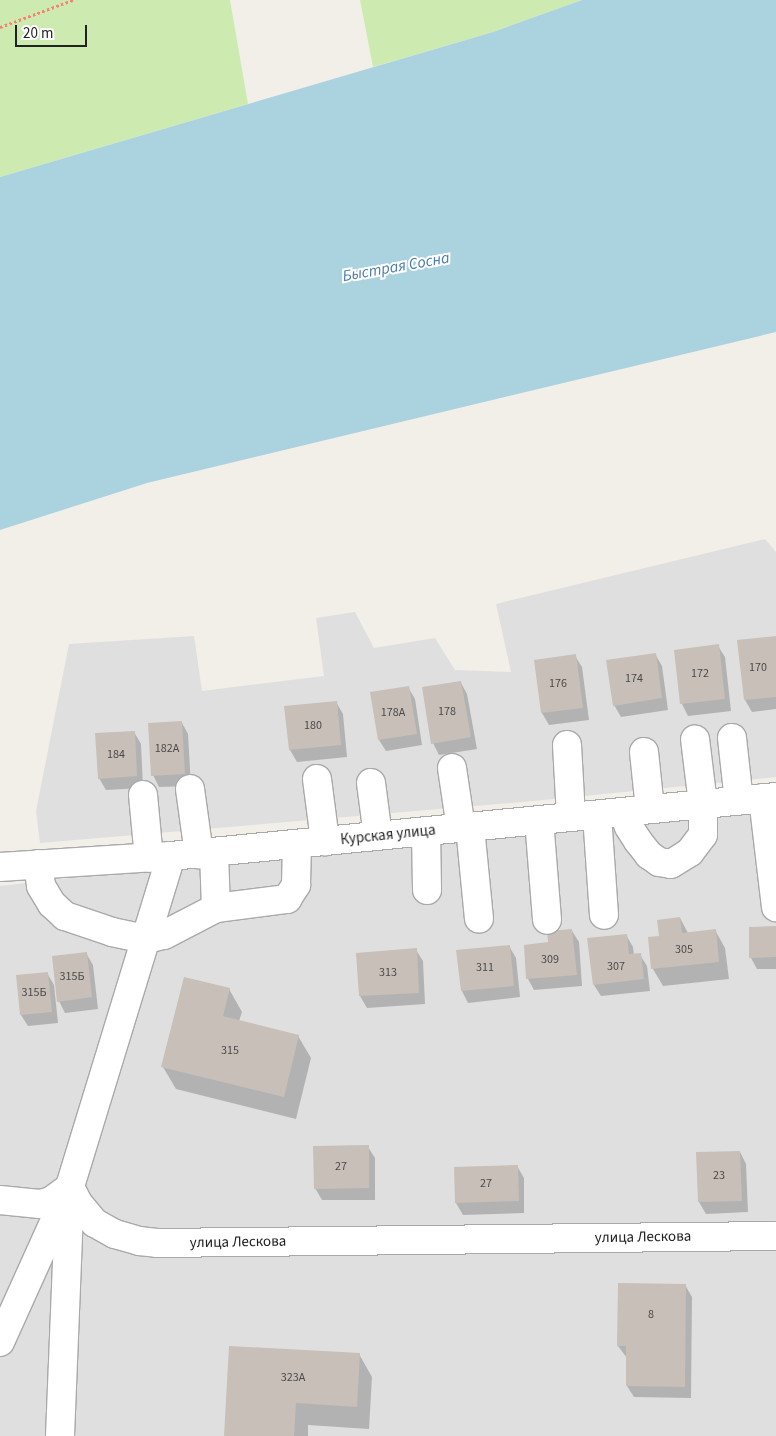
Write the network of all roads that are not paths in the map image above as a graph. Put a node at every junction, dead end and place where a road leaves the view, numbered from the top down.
1 (732, 738) dead end
2 (695, 739) dead end
3 (567, 746) dead end
4 (644, 752) dead end
5 (452, 768) dead end
6 (317, 779) dead end
7 (371, 783) dead end
8 (190, 790) dead end
9 (143, 795) dead end
10 (759, 799) edge
11 (703, 804) junction
12 (650, 809) junction
13 (597, 815) junction
14 (539, 820) junction
15 (466, 828) junction
16 (426, 831) junction
17 (378, 836) junction
18 (325, 841) junction
19 (297, 844) junction
20 (207, 853) junction
21 (160, 857) junction
22 (38, 864) junction
23 (0, 867) edge
24 (428, 890) dead end
25 (776, 907) edge
26 (216, 908) junction
27 (604, 915) dead end
28 (479, 919) dead end
29 (547, 920) dead end
30 (146, 939) junction
31 (70, 1187) junction
32 (0, 1200) edge
33 (776, 1236) edge
34 (0, 1342) edge
35 (60, 1436) edge

1 - 10 street
2 - 11 street
3 - 13 street
4 - 12 street
5 - 15 street
6 - 18 street
7 - 17 street
8 - 20 street
9 - 21 street
10 - 11 street, Курская улица
10 - 25 street
11 - 12 street, Курская улица
11 - 13 street
12 - 13 street, Курская улица
13 - 14 street, Курская улица
13 - 27 street
14 - 15 street, Курская улица
14 - 29 street
15 - 16 street, Курская улица
15 - 28 street
16 - 17 street, Курская улица
16 - 24 street
17 - 18 street, Курская улица
18 - 19 street, Курская улица
19 - 20 street, Курская улица
19 - 26 street
20 - 21 street, Курская улица
20 - 26 street
21 - 22 street, Курская улица
21 - 30 street
22 - 23 street, Курская улица
22 - 30 street
26 - 30 street
30 - 31 street
31 - 32 street
31 - 33 street, улица Лескова
31 - 34 street
31 - 35 street

